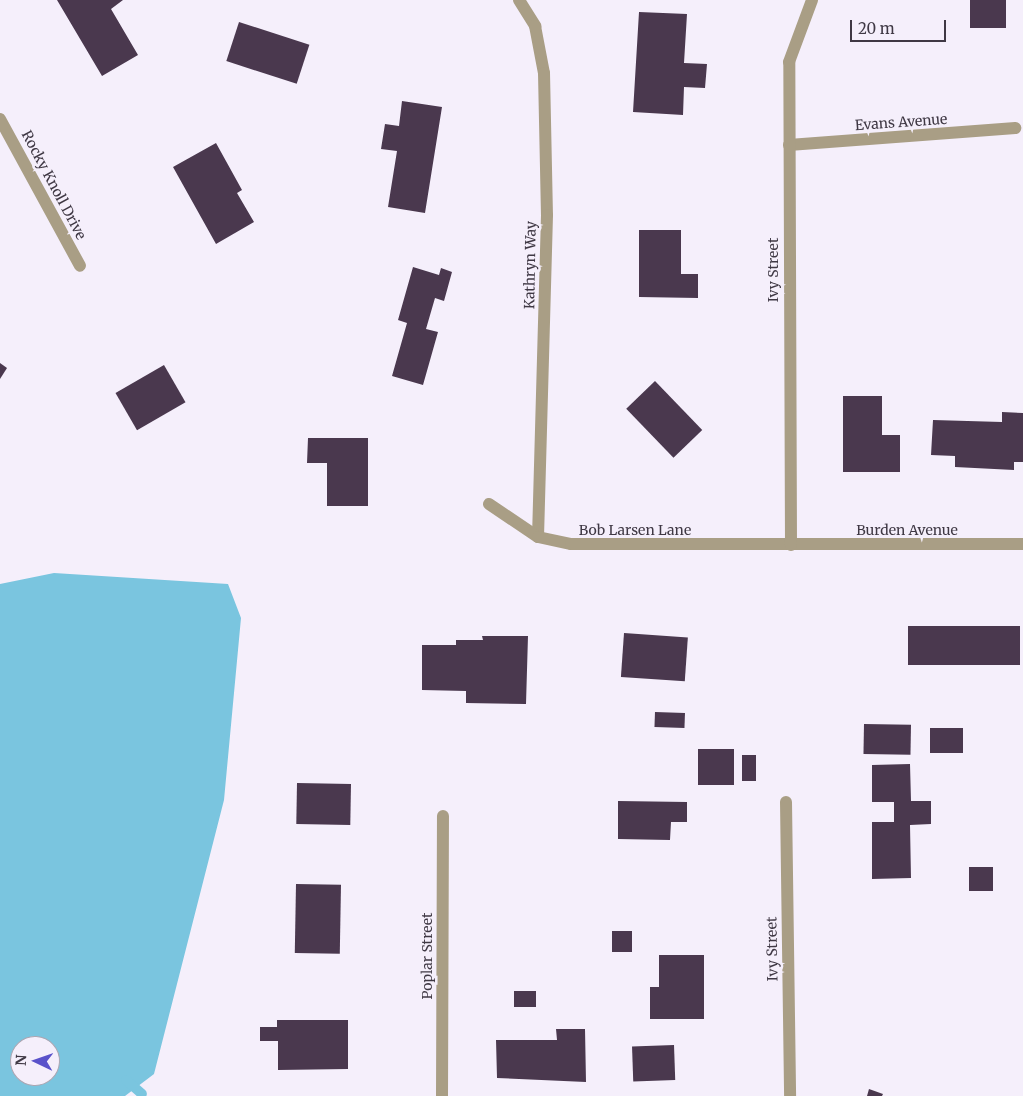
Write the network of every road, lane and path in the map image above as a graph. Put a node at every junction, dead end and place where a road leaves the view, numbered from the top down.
1 (519, 0) edge
2 (812, 0) edge
3 (0, 119) edge
4 (1015, 128) dead end
5 (789, 145) junction
6 (80, 266) dead end
7 (489, 504) dead end
8 (538, 537) junction
9 (1023, 544) edge
10 (790, 545) junction
11 (786, 802) dead end
12 (443, 816) dead end
13 (442, 1096) edge
14 (790, 1096) edge

1 - 8 street, Kathryn Way
2 - 5 street, Ivy Street
3 - 6 street, Rocky Knoll Drive
4 - 5 street, Evans Avenue
5 - 10 street, Ivy Street
7 - 8 street, Bob Larsen Lane
8 - 10 street, Bob Larsen Lane
9 - 10 street, Burden Avenue
11 - 14 street, Ivy Street
12 - 13 street, Poplar Street

